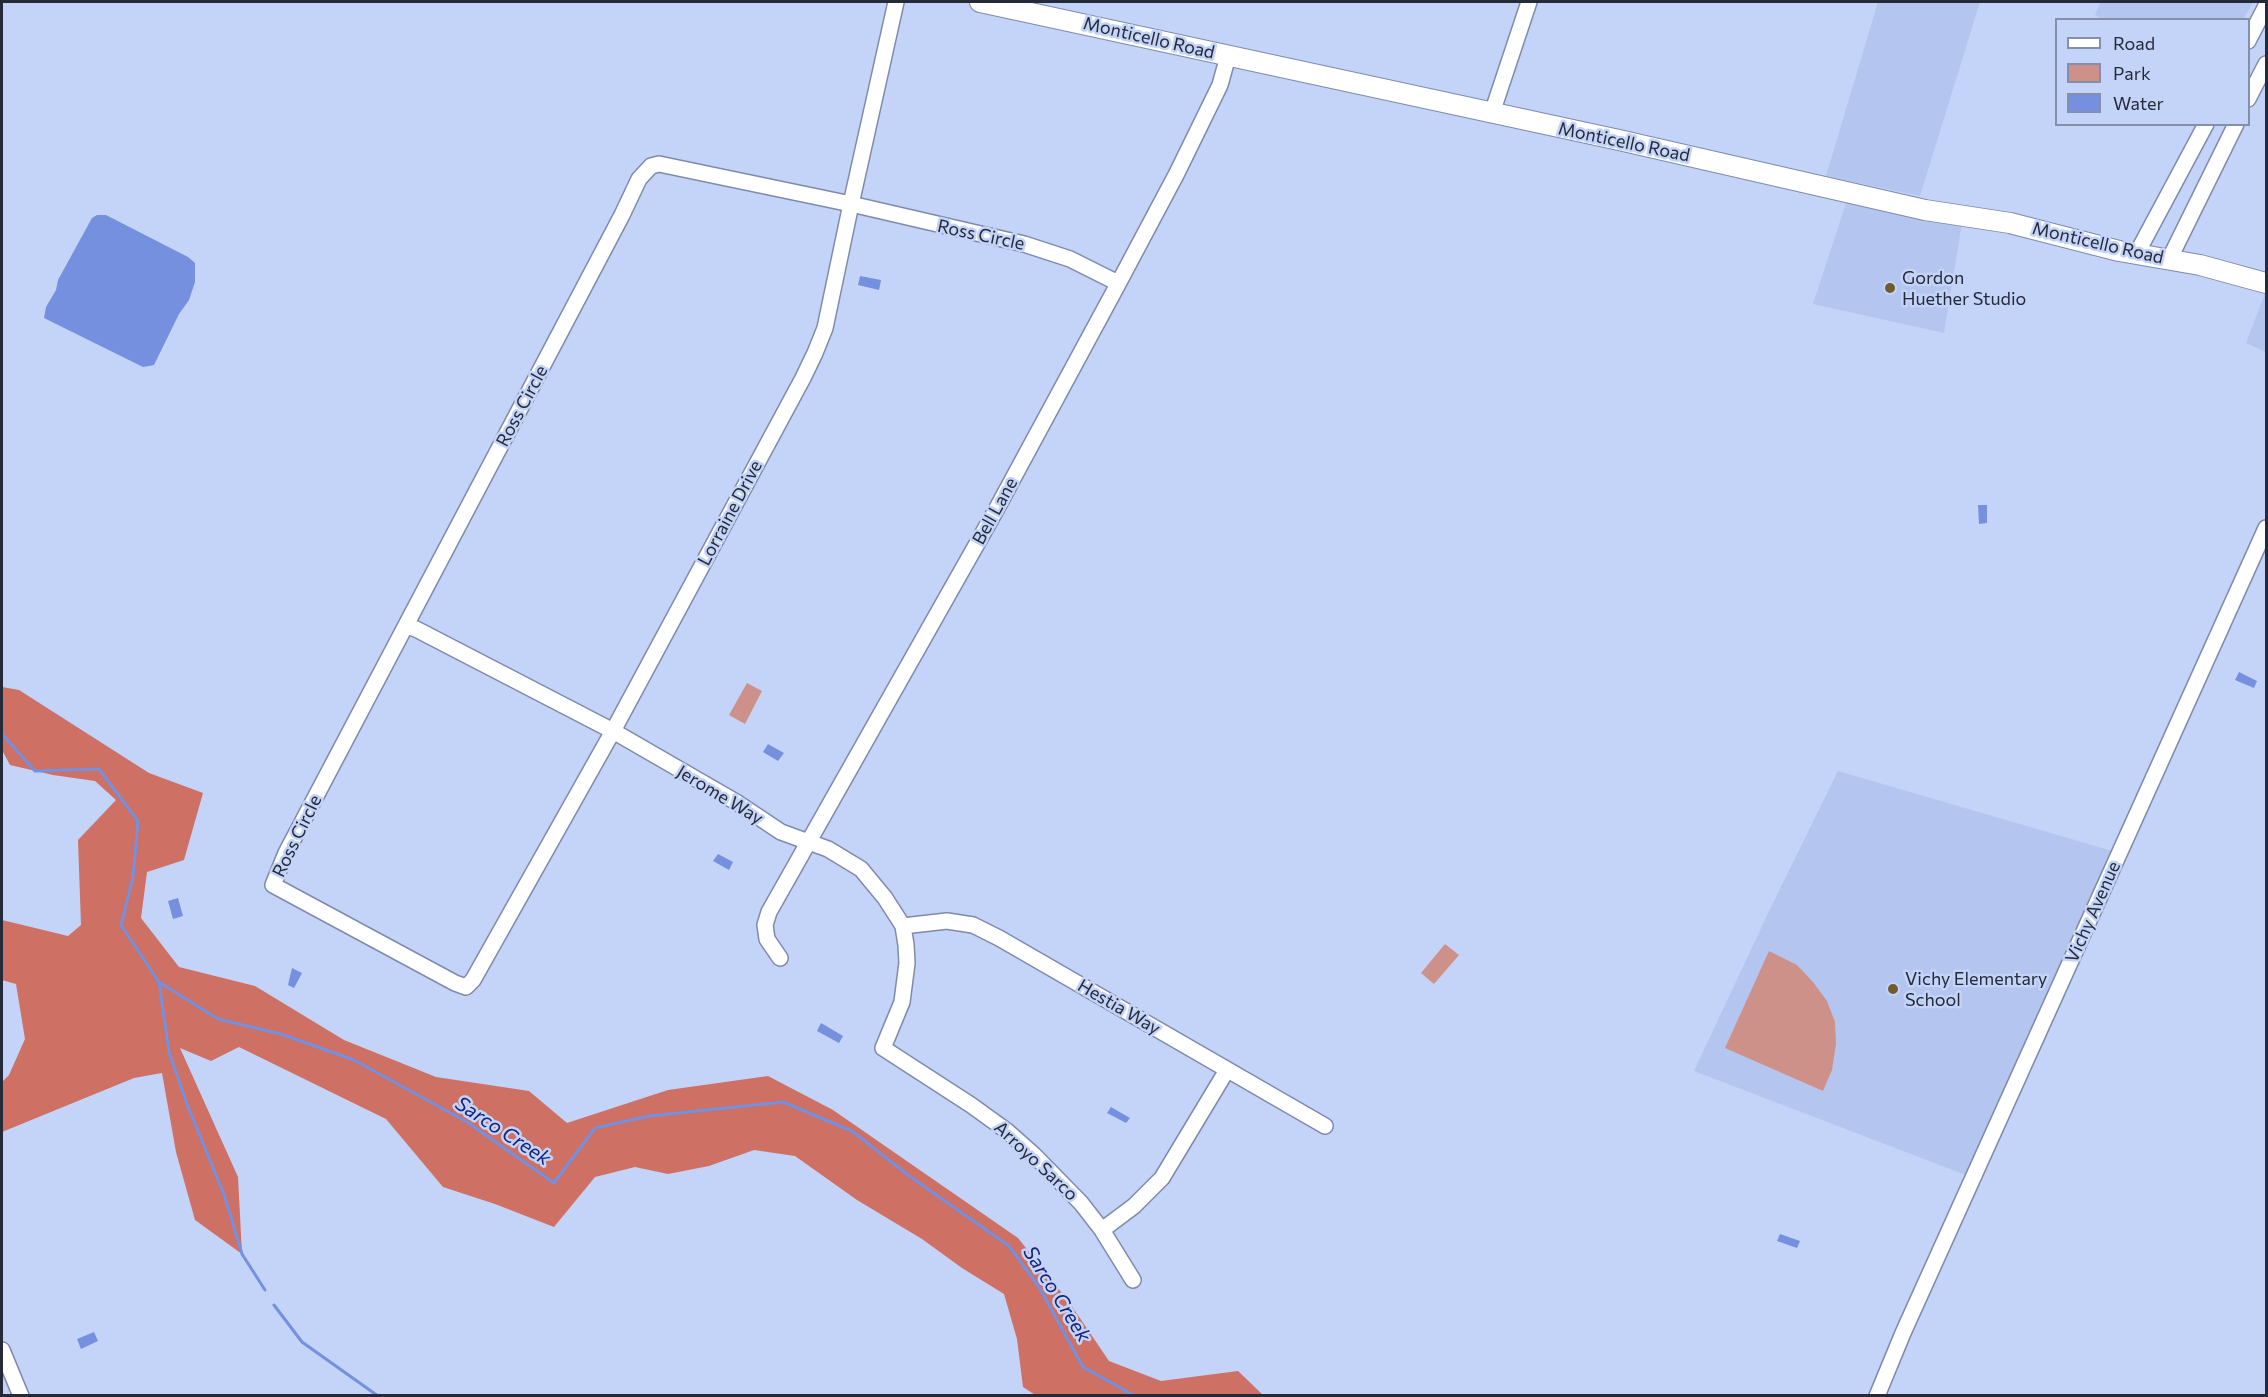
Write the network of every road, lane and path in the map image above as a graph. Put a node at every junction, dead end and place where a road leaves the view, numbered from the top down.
1 (896, 2) edge
2 (980, 2) edge
3 (1529, 2) edge
4 (2266, 6) edge
5 (2250, 37) edge
6 (1228, 56) junction
7 (2266, 64) edge
8 (2250, 95) edge
9 (1492, 113) junction
10 (2205, 126) edge
11 (2235, 126) edge
12 (851, 204) junction
13 (2136, 255) junction
14 (2169, 260) junction
15 (2266, 283) edge
16 (1117, 286) junction
17 (2266, 528) edge
18 (406, 626) junction
19 (613, 732) junction
20 (810, 841) junction
21 (903, 926) junction
22 (780, 958) dead end
23 (466, 987) joint
24 (883, 1047) joint
25 (1227, 1070) junction
26 (1325, 1126) dead end
27 (1102, 1230) junction
28 (1133, 1280) dead end
29 (2, 1350) edge
30 (21, 1395) edge
31 (1877, 1395) edge

1 - 12 street, Lorraine Drive
2 - 6 main road, Monticello Road
3 - 9 street
4 - 5 street
6 - 9 main road, Monticello Road
6 - 16 street, Bell Lane
7 - 8 street
9 - 13 main road, Monticello Road
10 - 13 street
11 - 14 street
12 - 16 street, Ross Circle
12 - 18 street, Ross Circle
12 - 19 street, Lorraine Drive
13 - 14 main road, Monticello Road
14 - 15 main road, Monticello Road
16 - 20 street, Bell Lane
17 - 31 street, Vichy Avenue
18 - 19 street, Jerome Way
18 - 23 street, Ross Circle
19 - 20 street, Jerome Way
19 - 23 street, Lorraine Drive
20 - 21 street, Jerome Way
20 - 22 street, Bell Lane
21 - 24 street, Jerome Way
21 - 25 street, Hestia Way
24 - 27 street, Arroyo Sarco
25 - 26 street, Hestia Way
25 - 27 street
27 - 28 street, Arroyo Sarco
29 - 30 street

